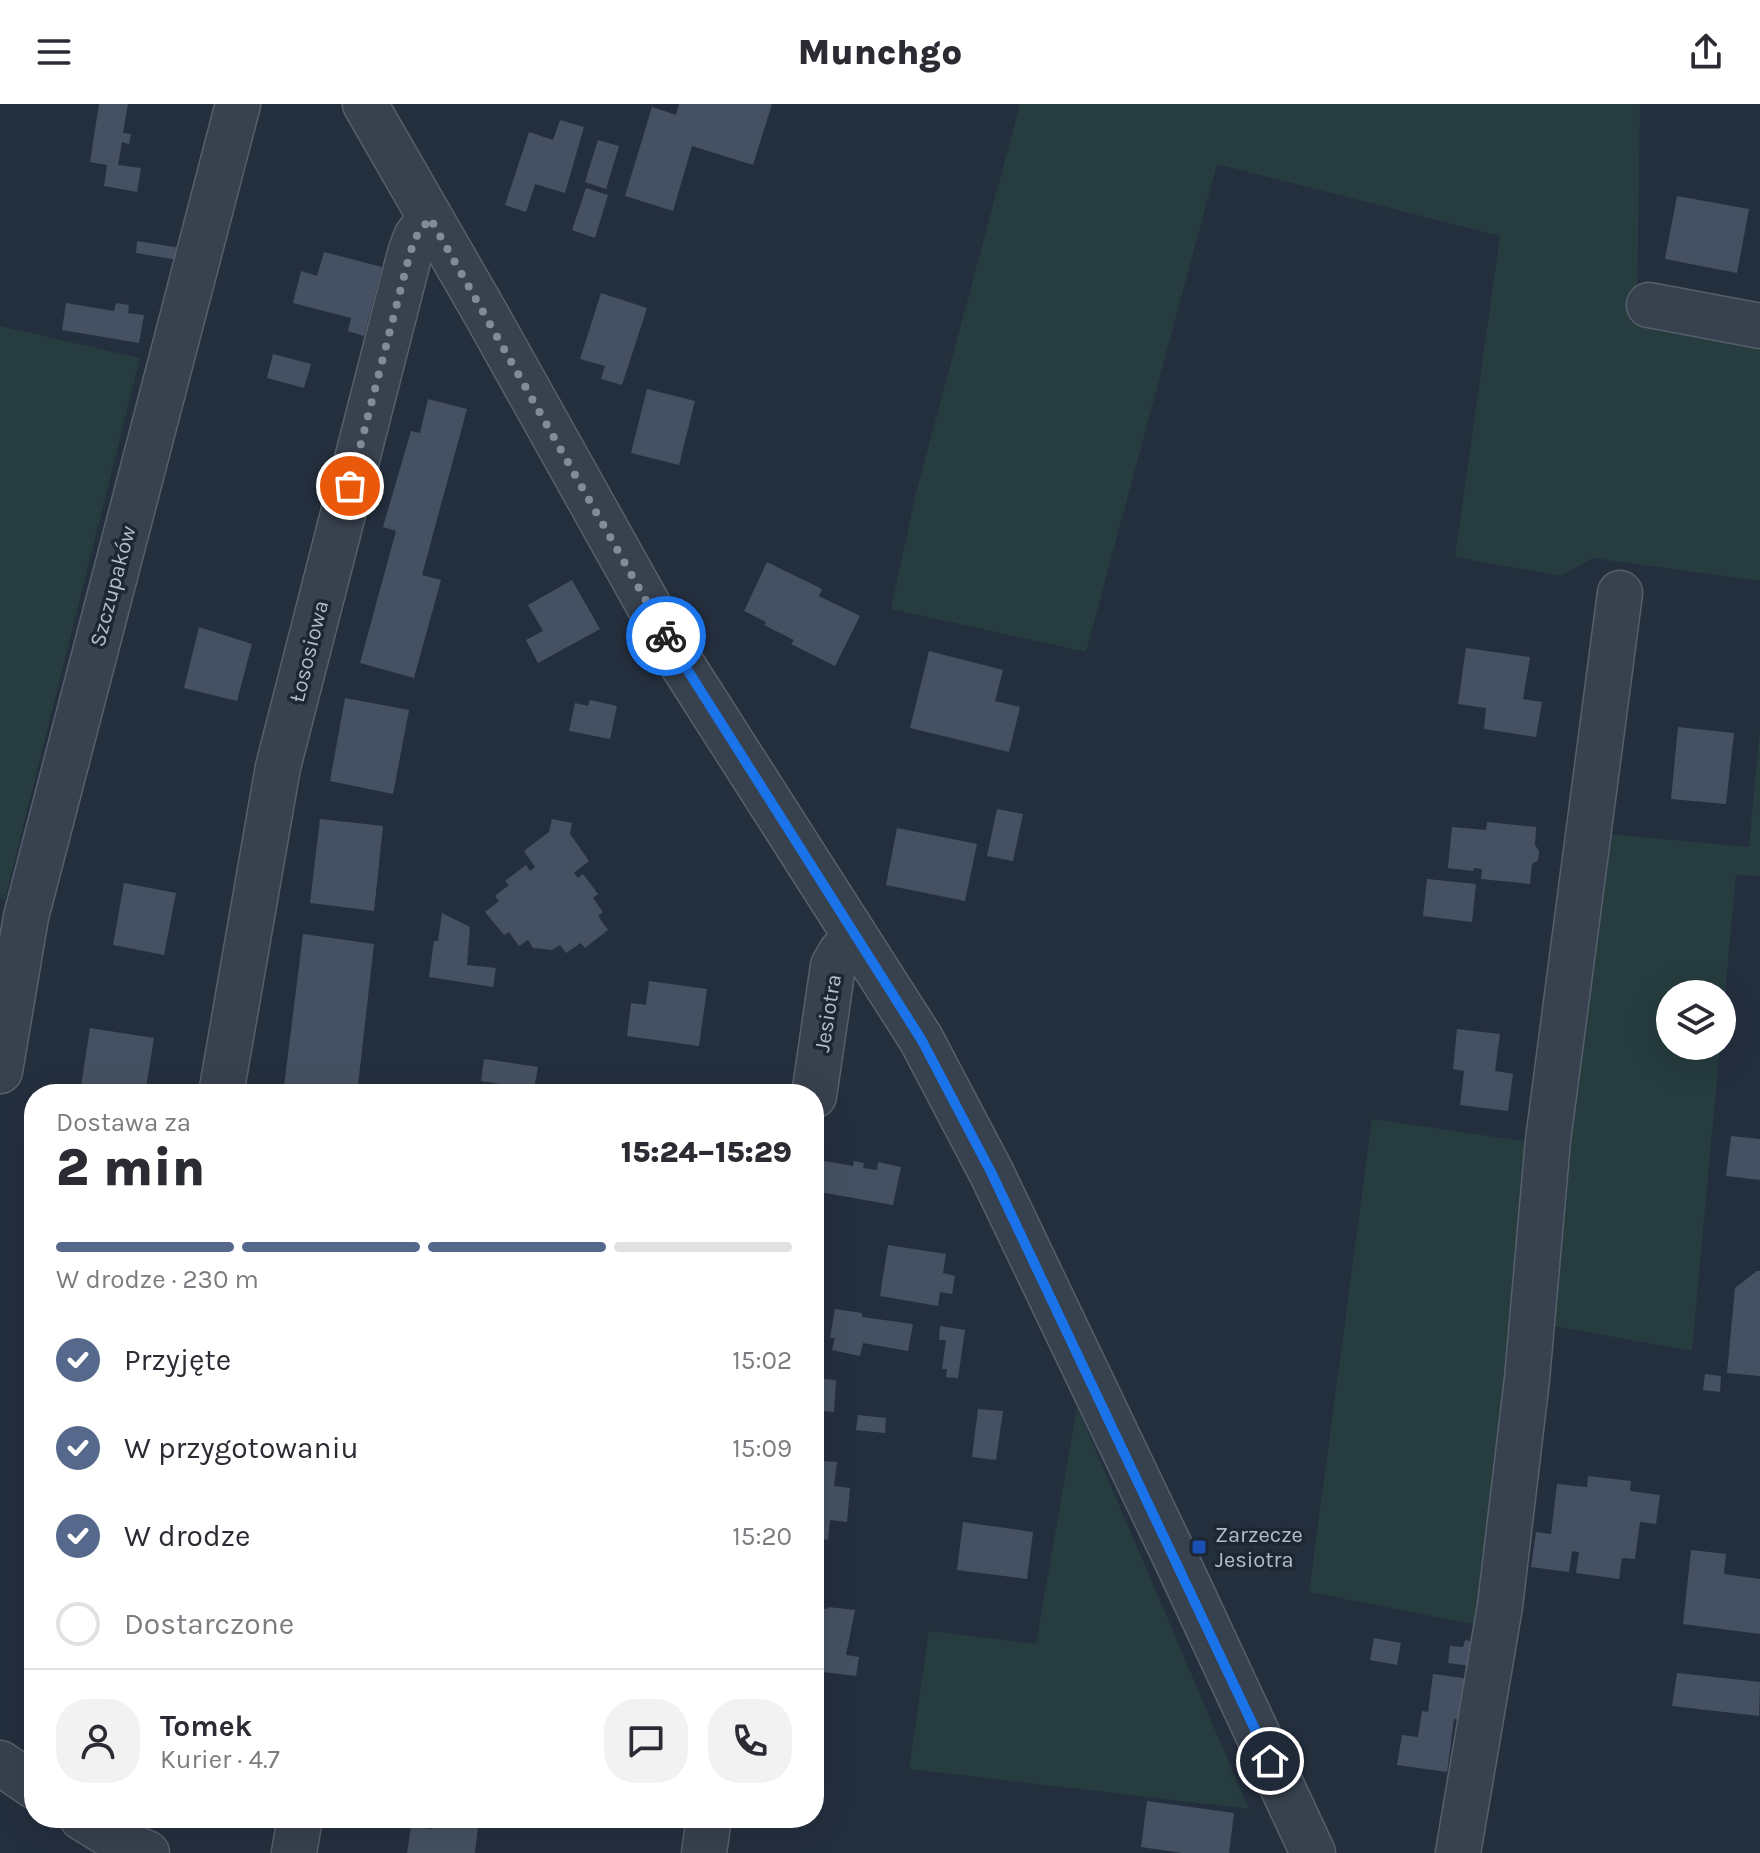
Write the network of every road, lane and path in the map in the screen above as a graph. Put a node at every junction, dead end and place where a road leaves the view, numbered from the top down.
1 (238, 104) edge
2 (365, 104) edge
3 (430, 218) junction
4 (1649, 305) dead end
5 (1760, 326) edge
6 (1620, 593) dead end
7 (856, 938) junction
8 (0, 1071) edge
9 (223, 1084) edge
10 (816, 1084) edge
11 (0, 1763) edge
12 (24, 1779) edge
13 (298, 1828) edge
14 (708, 1828) edge
15 (294, 1853) edge
16 (704, 1853) edge
17 (1313, 1853) edge
18 (1458, 1853) edge

1 - 8 street, Szczupaków
2 - 3 street
3 - 7 street
3 - 9 street, Łososiowa
4 - 5 street
6 - 18 street
7 - 10 street, Jesiotra
7 - 17 street
11 - 12 street
13 - 15 street
14 - 16 street

